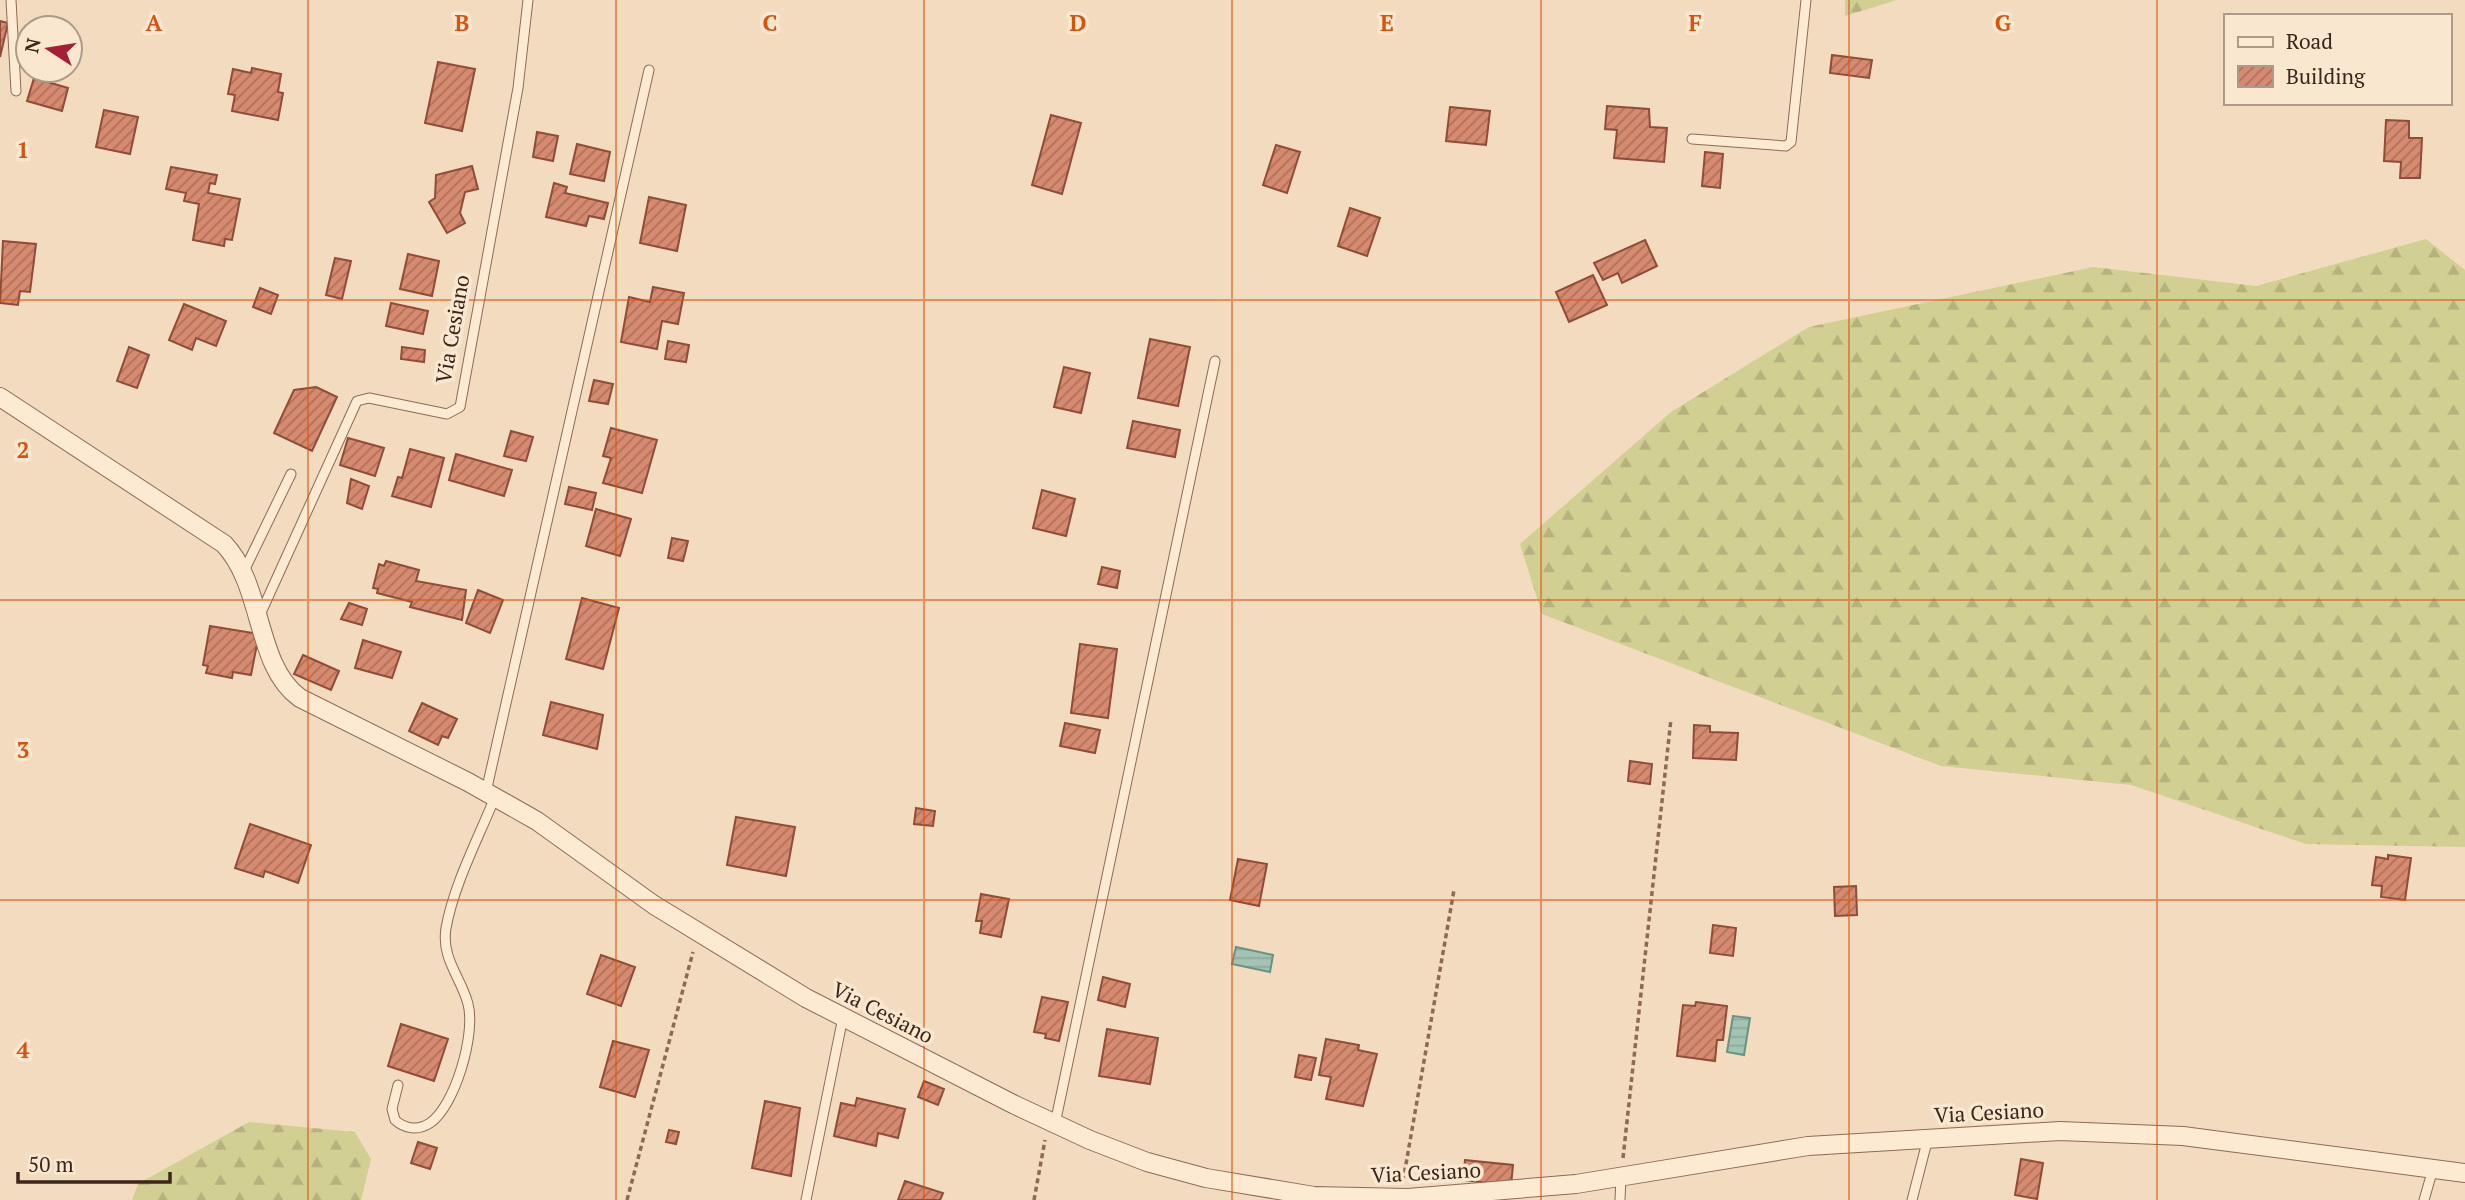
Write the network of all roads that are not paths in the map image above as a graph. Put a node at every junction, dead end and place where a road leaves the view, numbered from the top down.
1 (11, 0) edge
2 (528, 0) edge
3 (1806, 0) edge
4 (649, 70) dead end
5 (16, 90) dead end
6 (1692, 139) dead end
7 (1215, 361) dead end
8 (0, 397) edge
9 (291, 474) dead end
10 (244, 571) junction
11 (259, 617) junction
12 (491, 795) junction
13 (843, 1017) junction
14 (398, 1085) dead end
15 (1052, 1122) junction
16 (1928, 1138) junction
17 (2433, 1169) junction
18 (2465, 1173) edge
19 (1621, 1177) junction
20 (1419, 1198) edge
21 (806, 1200) edge
22 (1620, 1200) edge
23 (1912, 1200) edge
24 (2424, 1200) edge

1 - 5 lane
2 - 11 lane, Via Cesiano
3 - 6 lane
4 - 12 lane
7 - 15 lane
8 - 10 street, Via Cesiano
9 - 10 lane
10 - 11 street, Via Cesiano
11 - 12 street, Via Cesiano
12 - 13 street, Via Cesiano
12 - 14 lane
13 - 15 street, Via Cesiano
13 - 21 lane
15 - 20 street, Via Cesiano
16 - 17 street, Via Cesiano
16 - 19 street, Via Cesiano
16 - 23 lane
17 - 18 street, Via Cesiano
17 - 24 lane
19 - 20 street, Via Cesiano
19 - 22 lane

